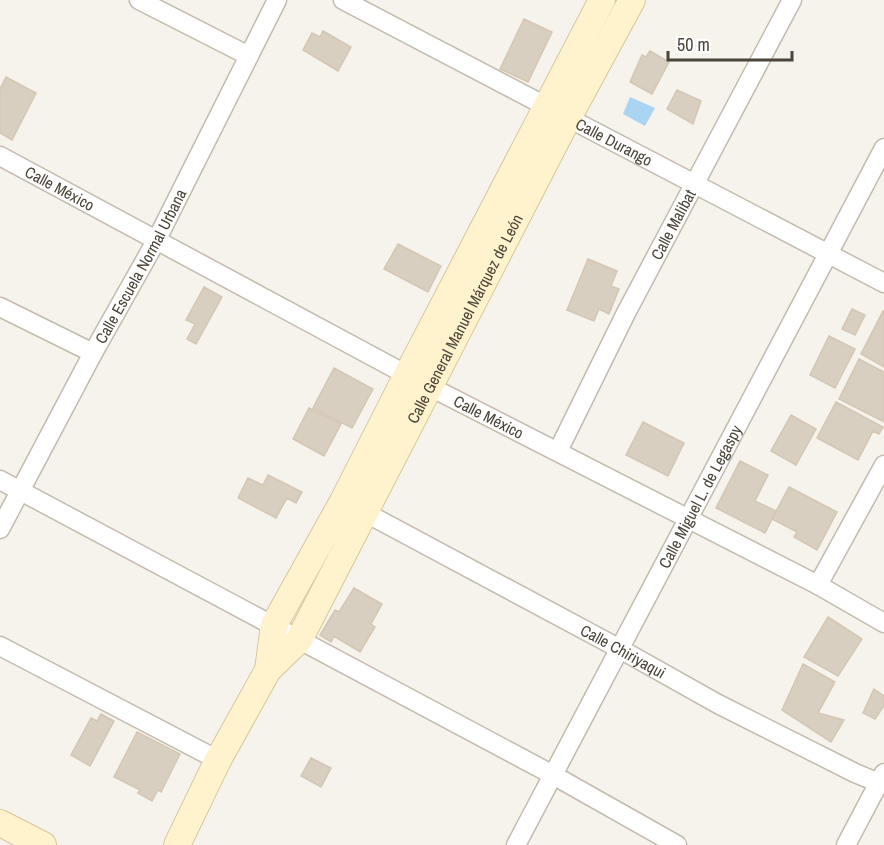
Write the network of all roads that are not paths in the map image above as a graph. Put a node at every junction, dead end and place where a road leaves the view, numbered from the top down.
1 (139, 0) edge
2 (277, 0) edge
3 (343, 0) edge
4 (602, 0) edge
5 (632, 0) edge
6 (792, 0) edge
7 (249, 56) junction
8 (557, 112) junction
9 (884, 148) edge
10 (0, 156) edge
11 (695, 184) junction
12 (156, 241) junction
13 (828, 254) junction
14 (884, 283) edge
15 (0, 307) edge
16 (93, 353) junction
17 (407, 375) junction
18 (429, 387) junction
19 (558, 451) junction
20 (884, 465) edge
21 (0, 480) edge
22 (21, 491) junction
23 (366, 513) junction
24 (688, 519) junction
25 (0, 529) edge
26 (818, 585) junction
27 (884, 623) edge
28 (274, 625) junction
29 (299, 640) junction
30 (0, 646) edge
31 (620, 649) junction
32 (268, 669) junction
33 (218, 760) junction
34 (553, 775) junction
35 (882, 780) edge
36 (0, 823) edge
37 (43, 845) edge
38 (177, 845) edge
39 (516, 845) edge
40 (677, 845) edge
41 (846, 845) edge

1 - 7 street
2 - 7 street, Calle Escuela Normal Urbana
3 - 8 street, Calle Durango
4 - 8 street, Calle General Manuel Márquez de León
5 - 8 street, Calle General Manuel Márquez de León
6 - 11 street, Calle Malibat
7 - 12 street, Calle Escuela Normal Urbana
8 - 11 street, Calle Durango
8 - 17 street, Calle General Manuel Márquez de León
8 - 18 street, Calle General Manuel Márquez de León
9 - 13 street, Calle Miguel L. de Legaspy
10 - 12 street, Calle México
11 - 13 street, Calle Durango
11 - 19 street, Calle Malibat
12 - 16 street, Calle Escuela Normal Urbana
12 - 17 street, Calle México
13 - 14 street, Calle Durango
13 - 24 street, Calle Miguel L. de Legaspy
15 - 16 street
16 - 22 street, Calle Escuela Normal Urbana
17 - 18 street, Calle México
17 - 28 street, Calle General Manuel Márquez de León
18 - 19 street, Calle México
18 - 23 street, Calle General Manuel Márquez de León
19 - 24 street, Calle México
20 - 26 street
21 - 22 street
22 - 25 street, Calle Escuela Normal Urbana
22 - 28 street
23 - 29 street, Calle General Manuel Márquez de León
23 - 31 street, Calle Chiriyaqui
24 - 26 street, Calle México
24 - 31 street, Calle Miguel L. de Legaspy
26 - 27 street, Calle México
28 - 29 street
28 - 32 street
29 - 32 street, Calle General Manuel Márquez de León
29 - 34 street
30 - 33 street
31 - 34 street, Calle Miguel L. de Legaspy
31 - 35 street, Calle Chiriyaqui
32 - 33 street
33 - 38 street
34 - 39 street, Calle Miguel L. de Legaspy
34 - 40 street
35 - 41 street
36 - 37 street

